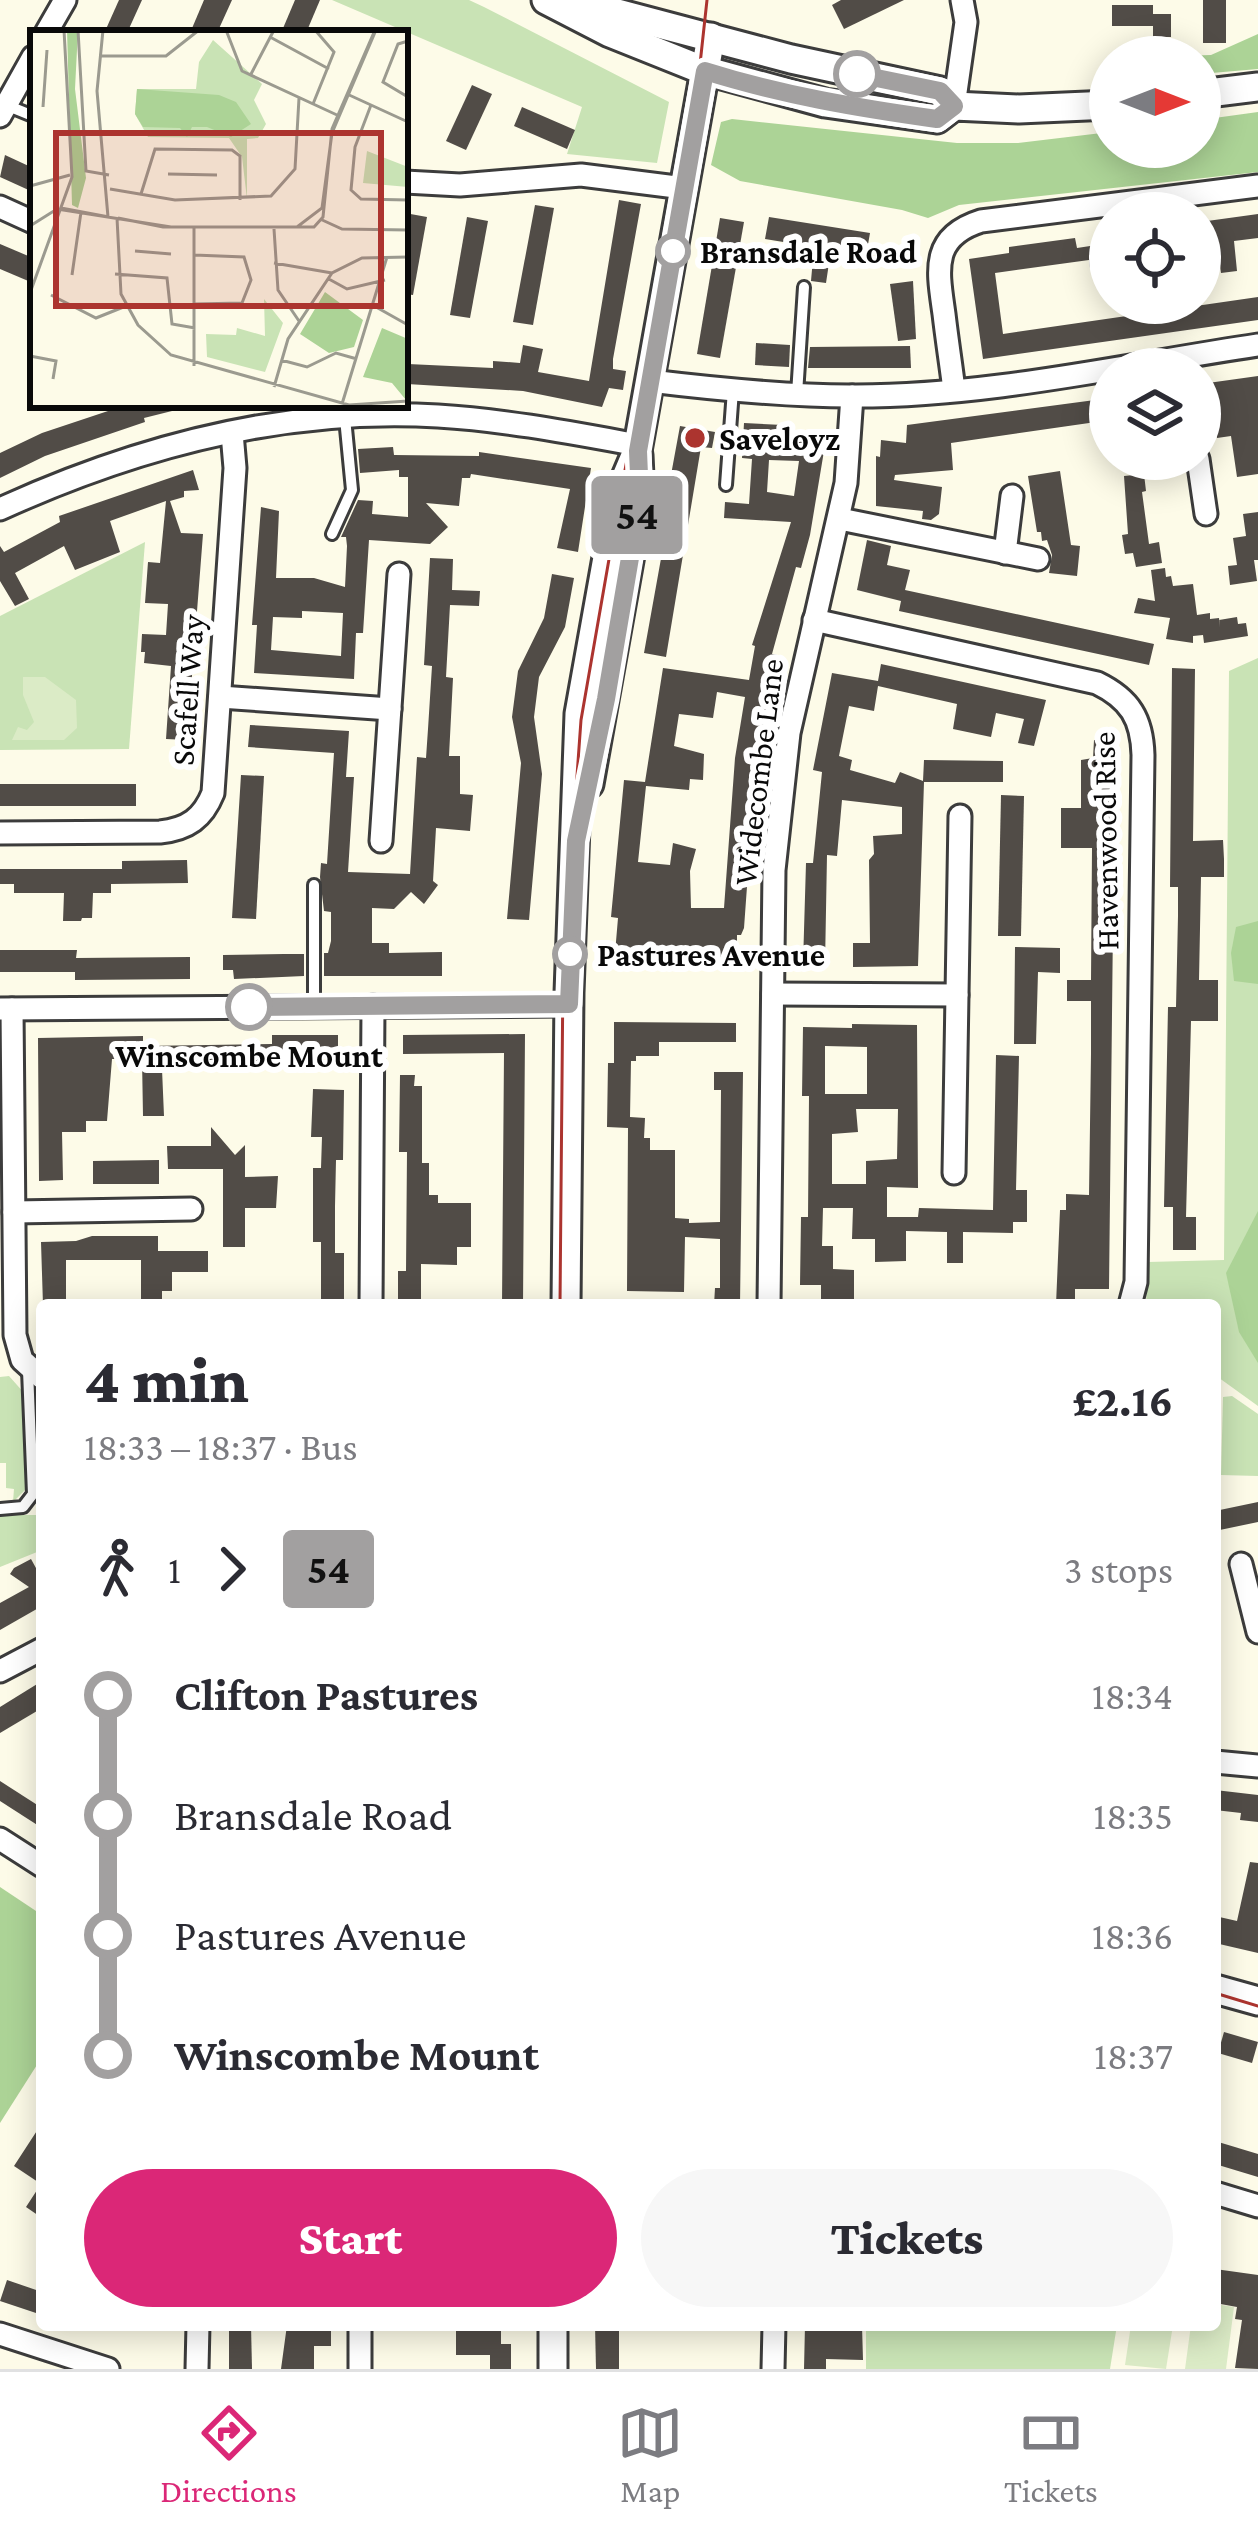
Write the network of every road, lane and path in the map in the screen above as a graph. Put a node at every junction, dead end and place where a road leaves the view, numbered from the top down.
1 (65, 0) edge
2 (546, 0) edge
3 (567, 0) edge
4 (962, 0) edge
5 (48, 30) edge
6 (710, 38) junction
7 (30, 62) edge
8 (705, 71) junction
9 (1258, 87) edge
10 (1221, 91) edge
11 (954, 106) junction
12 (1089, 106) edge
13 (3, 110) edge
14 (408, 182) edge
15 (1258, 186) edge
16 (684, 188) junction
17 (0, 207) edge
18 (30, 221) edge
19 (804, 287) dead end
20 (1258, 345) edge
21 (1221, 354) edge
22 (1089, 374) edge
23 (650, 381) junction
24 (733, 390) junction
25 (954, 390) junction
26 (797, 394) junction
27 (852, 396) junction
28 (345, 418) junction
29 (232, 433) junction
30 (638, 448) junction
31 (1201, 480) edge
32 (726, 485) dead end
33 (1012, 496) dead end
34 (0, 509) edge
35 (1206, 514) dead end
36 (840, 519) junction
37 (332, 534) dead end
38 (1005, 553) junction
39 (1038, 559) dead end
40 (399, 574) dead end
41 (814, 620) junction
42 (220, 697) junction
43 (390, 710) junction
44 (960, 815) dead end
45 (0, 833) edge
46 (381, 841) dead end
47 (314, 885) dead end
48 (772, 994) junction
49 (957, 995) junction
50 (569, 1004) junction
51 (373, 1006) junction
52 (314, 1007) junction
53 (6, 1009) edge
54 (954, 1173) dead end
55 (191, 1210) dead end
56 (9, 1216) edge
57 (371, 1299) edge
58 (566, 1299) edge
59 (769, 1299) edge
60 (1132, 1299) edge
61 (35, 1373) edge
62 (0, 1509) edge
63 (1241, 1564) edge
64 (1258, 1632) edge
65 (36, 1652) edge
66 (0, 1671) edge
67 (1221, 1763) edge
68 (1258, 1766) edge
69 (0, 1839) edge
70 (36, 1862) edge
71 (1221, 1991) edge
72 (1258, 2001) edge
73 (1221, 2195) edge
74 (1258, 2206) edge
75 (198, 2331) edge
76 (360, 2331) edge
77 (554, 2331) edge
78 (774, 2331) edge
79 (0, 2334) edge
80 (108, 2369) edge
81 (196, 2369) edge
82 (360, 2369) edge
83 (553, 2369) edge
84 (773, 2369) edge

1 - 5 street
2 - 8 street
3 - 6 street
4 - 11 street
6 - 8 street
6 - 11 street
7 - 13 street
8 - 11 street
8 - 16 street
9 - 10 street
11 - 12 street
14 - 16 street
15 - 25 street
16 - 23 street
17 - 18 street
19 - 26 lane
20 - 21 street
22 - 25 street
23 - 24 street
23 - 30 street
24 - 26 street
24 - 32 lane
25 - 27 street
26 - 27 street
27 - 36 street, Widecombe Lane
28 - 29 street
28 - 30 street
28 - 37 lane
29 - 34 street
29 - 42 street, Scafell Way
30 - 50 street
31 - 35 street
33 - 38 street
36 - 38 street
36 - 41 street, Widecombe Lane
38 - 39 street
40 - 43 street
41 - 48 street, Widecombe Lane
41 - 60 street, Havenwood Rise
42 - 43 street
42 - 45 street, Scafell Way
43 - 46 street
44 - 49 street
47 - 52 lane
48 - 49 street
48 - 59 street, Widecombe Lane
49 - 54 street
50 - 51 street
50 - 58 street
51 - 52 street
51 - 57 street
52 - 53 street
53 - 56 street
55 - 56 street
56 - 61 street
61 - 62 lane
63 - 64 street
65 - 66 street
67 - 68 street
69 - 70 street
71 - 72 street
73 - 74 street
75 - 81 street
76 - 82 street
77 - 83 street
78 - 84 street
79 - 80 street

